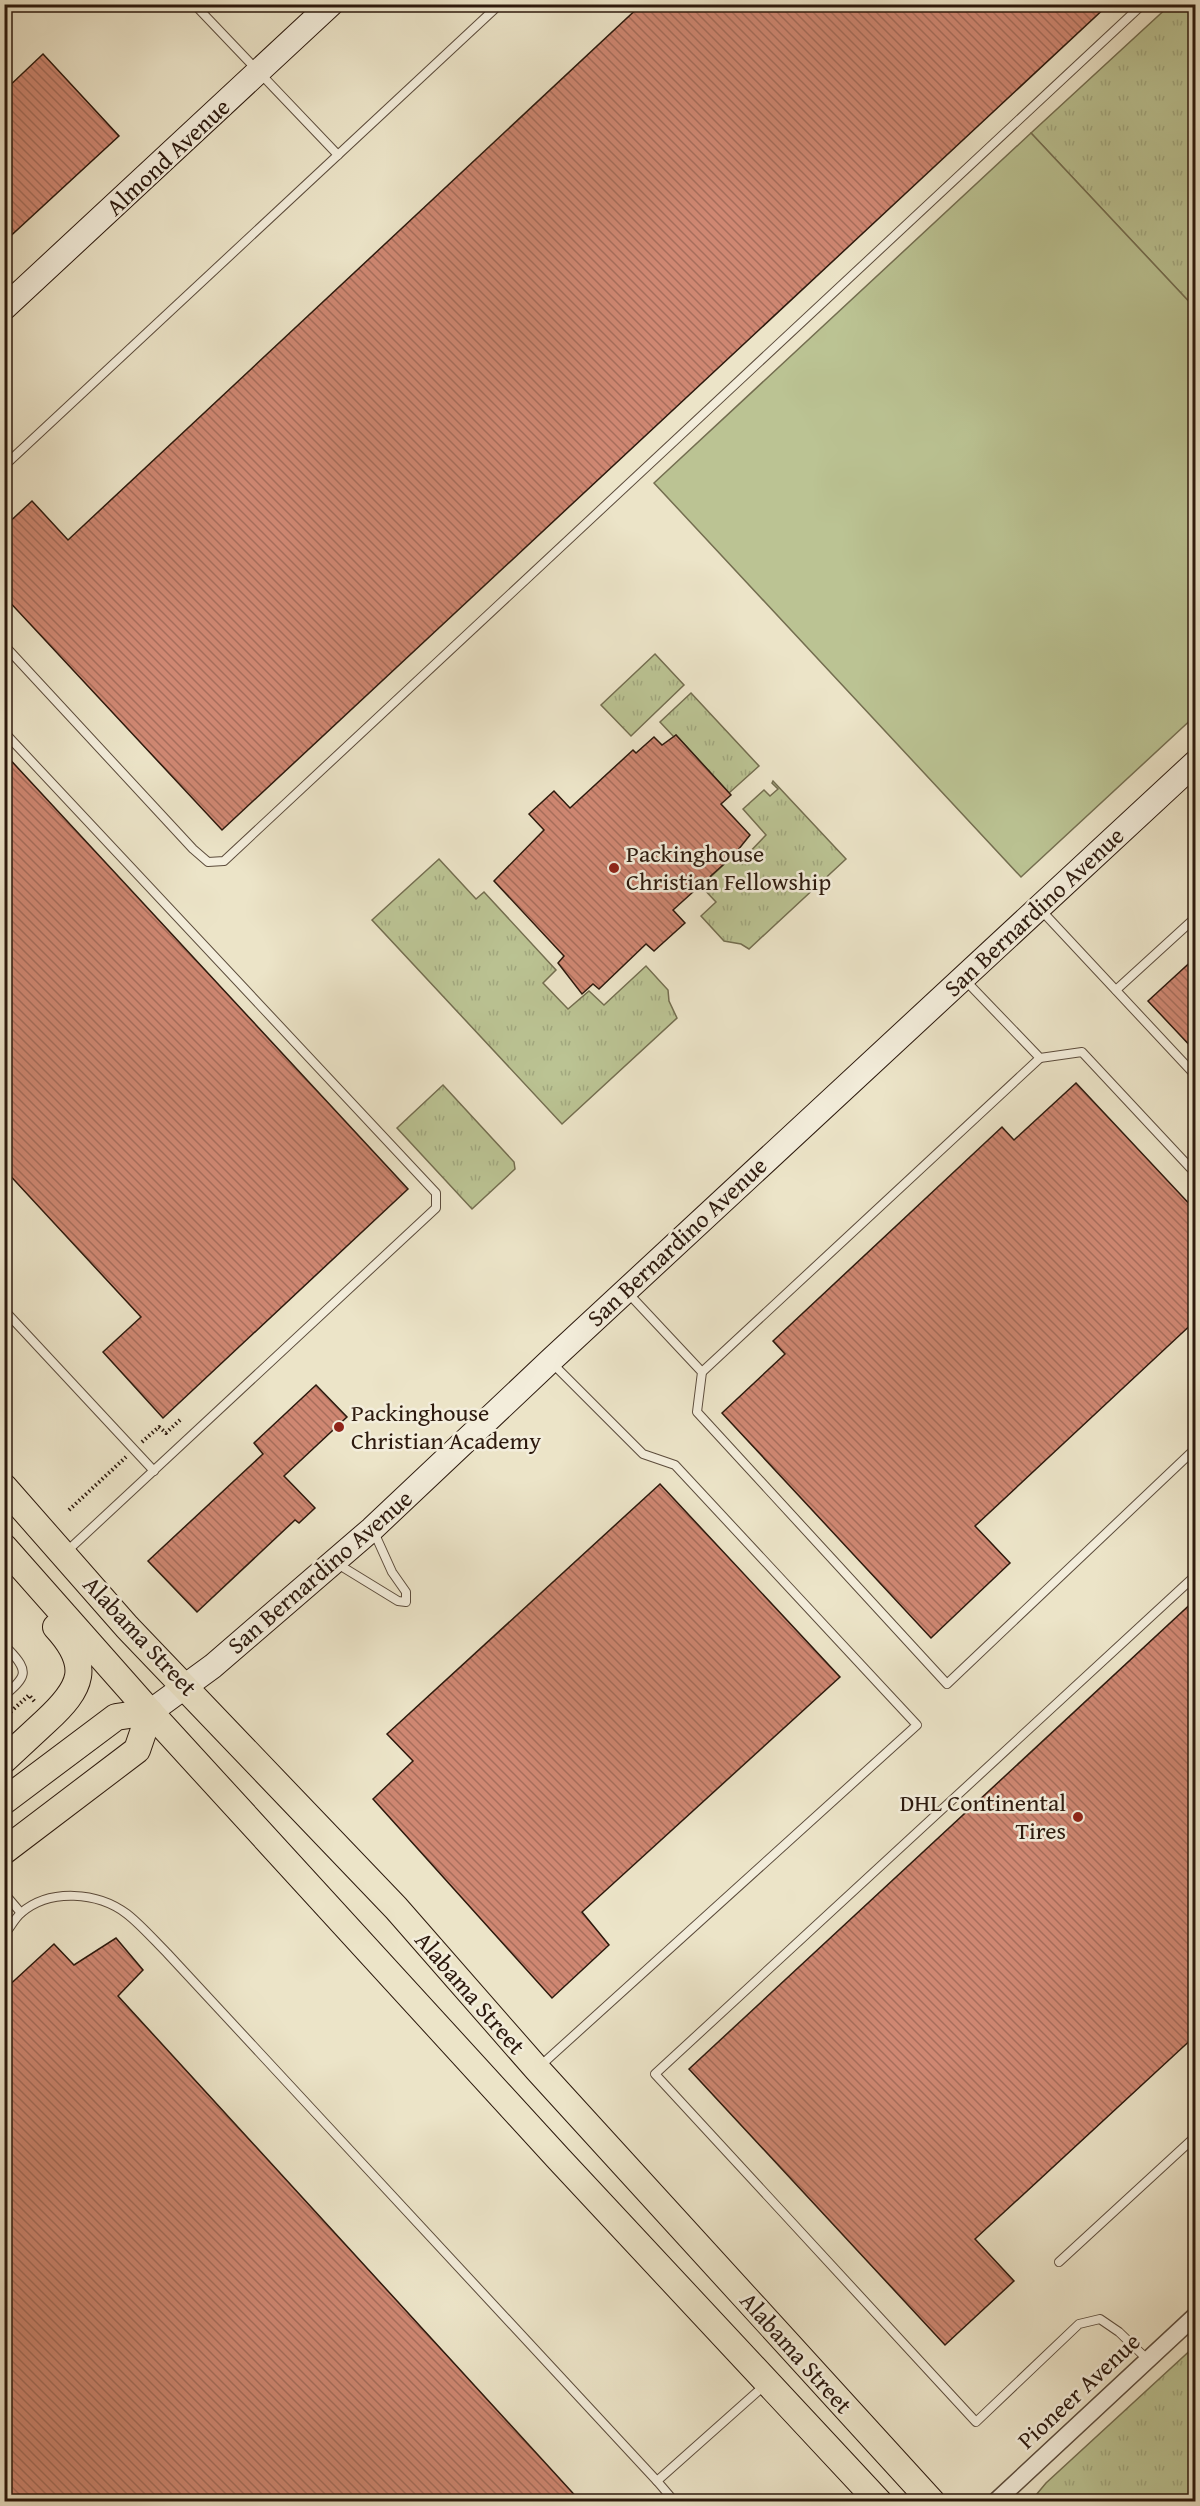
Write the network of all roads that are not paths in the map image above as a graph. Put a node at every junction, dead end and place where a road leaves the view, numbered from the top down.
1 (194, 4) edge
2 (331, 4) edge
3 (500, 4) edge
4 (1143, 4) edge
5 (259, 71) junction
6 (338, 155) junction
7 (4, 308) edge
8 (4, 466) edge
9 (4, 645) edge
10 (4, 732) edge
11 (1196, 762) edge
12 (1038, 907) junction
13 (1196, 917) edge
14 (963, 977) junction
15 (1116, 990) junction
16 (1040, 1058) junction
17 (1196, 1076) edge
18 (1196, 1174) edge
19 (625, 1291) junction
20 (4, 1310) edge
21 (550, 1361) junction
22 (702, 1372) junction
23 (1196, 1448) edge
24 (154, 1471) junction
25 (4, 1486) edge
26 (4, 1513) edge
27 (372, 1529) junction
28 (4, 1548) edge
29 (65, 1553) junction
30 (333, 1561) junction
31 (1196, 1575) edge
32 (9, 1650) dead end
33 (186, 1687) junction
34 (4, 1696) edge
35 (150, 1712) junction
36 (4, 1760) edge
37 (4, 1801) edge
38 (4, 1851) edge
39 (4, 1893) edge
40 (21, 1913) junction
41 (4, 1935) edge
42 (537, 2069) junction
43 (1196, 2136) edge
44 (1059, 2262) dead end
45 (1196, 2315) edge
46 (1148, 2360) junction
47 (768, 2382) junction
48 (657, 2481) junction
49 (675, 2502) edge
50 (879, 2502) edge
51 (932, 2502) edge
52 (995, 2502) edge

1 - 5 lane
2 - 5 main road, Almond Avenue
3 - 6 lane
4 - 9 lane
5 - 6 lane
5 - 7 main road, Almond Avenue
6 - 8 lane
10 - 24 lane
11 - 12 main road, San Bernardino Avenue
12 - 14 main road, San Bernardino Avenue
12 - 15 lane
13 - 15 lane
14 - 16 lane
14 - 19 main road, San Bernardino Avenue
15 - 17 lane
16 - 18 lane
16 - 22 lane
19 - 21 main road, San Bernardino Avenue
19 - 22 lane
20 - 24 lane
21 - 27 main road, San Bernardino Avenue
21 - 42 lane
22 - 23 lane
24 - 29 lane
25 - 29 main road, Alabama Street
26 - 29 main road
27 - 30 main road, San Bernardino Avenue
27 - 30 lane
28 - 35 main road, Alabama Street
28 - 36 main road
29 - 33 main road, Alabama Street
30 - 33 main road, San Bernardino Avenue
31 - 46 lane
32 - 34 lane
33 - 35 main road, San Bernardino Avenue
33 - 42 main road, Alabama Street
35 - 37 main road, San Bernardino Avenue
35 - 38 main road
35 - 47 main road, Alabama Street
39 - 40 lane
40 - 41 lane
40 - 48 lane
42 - 51 main road, Alabama Street
43 - 44 lane
45 - 46 street, Pioneer Avenue
46 - 52 street, Pioneer Avenue
47 - 48 lane
47 - 50 main road, Alabama Street
48 - 49 lane

